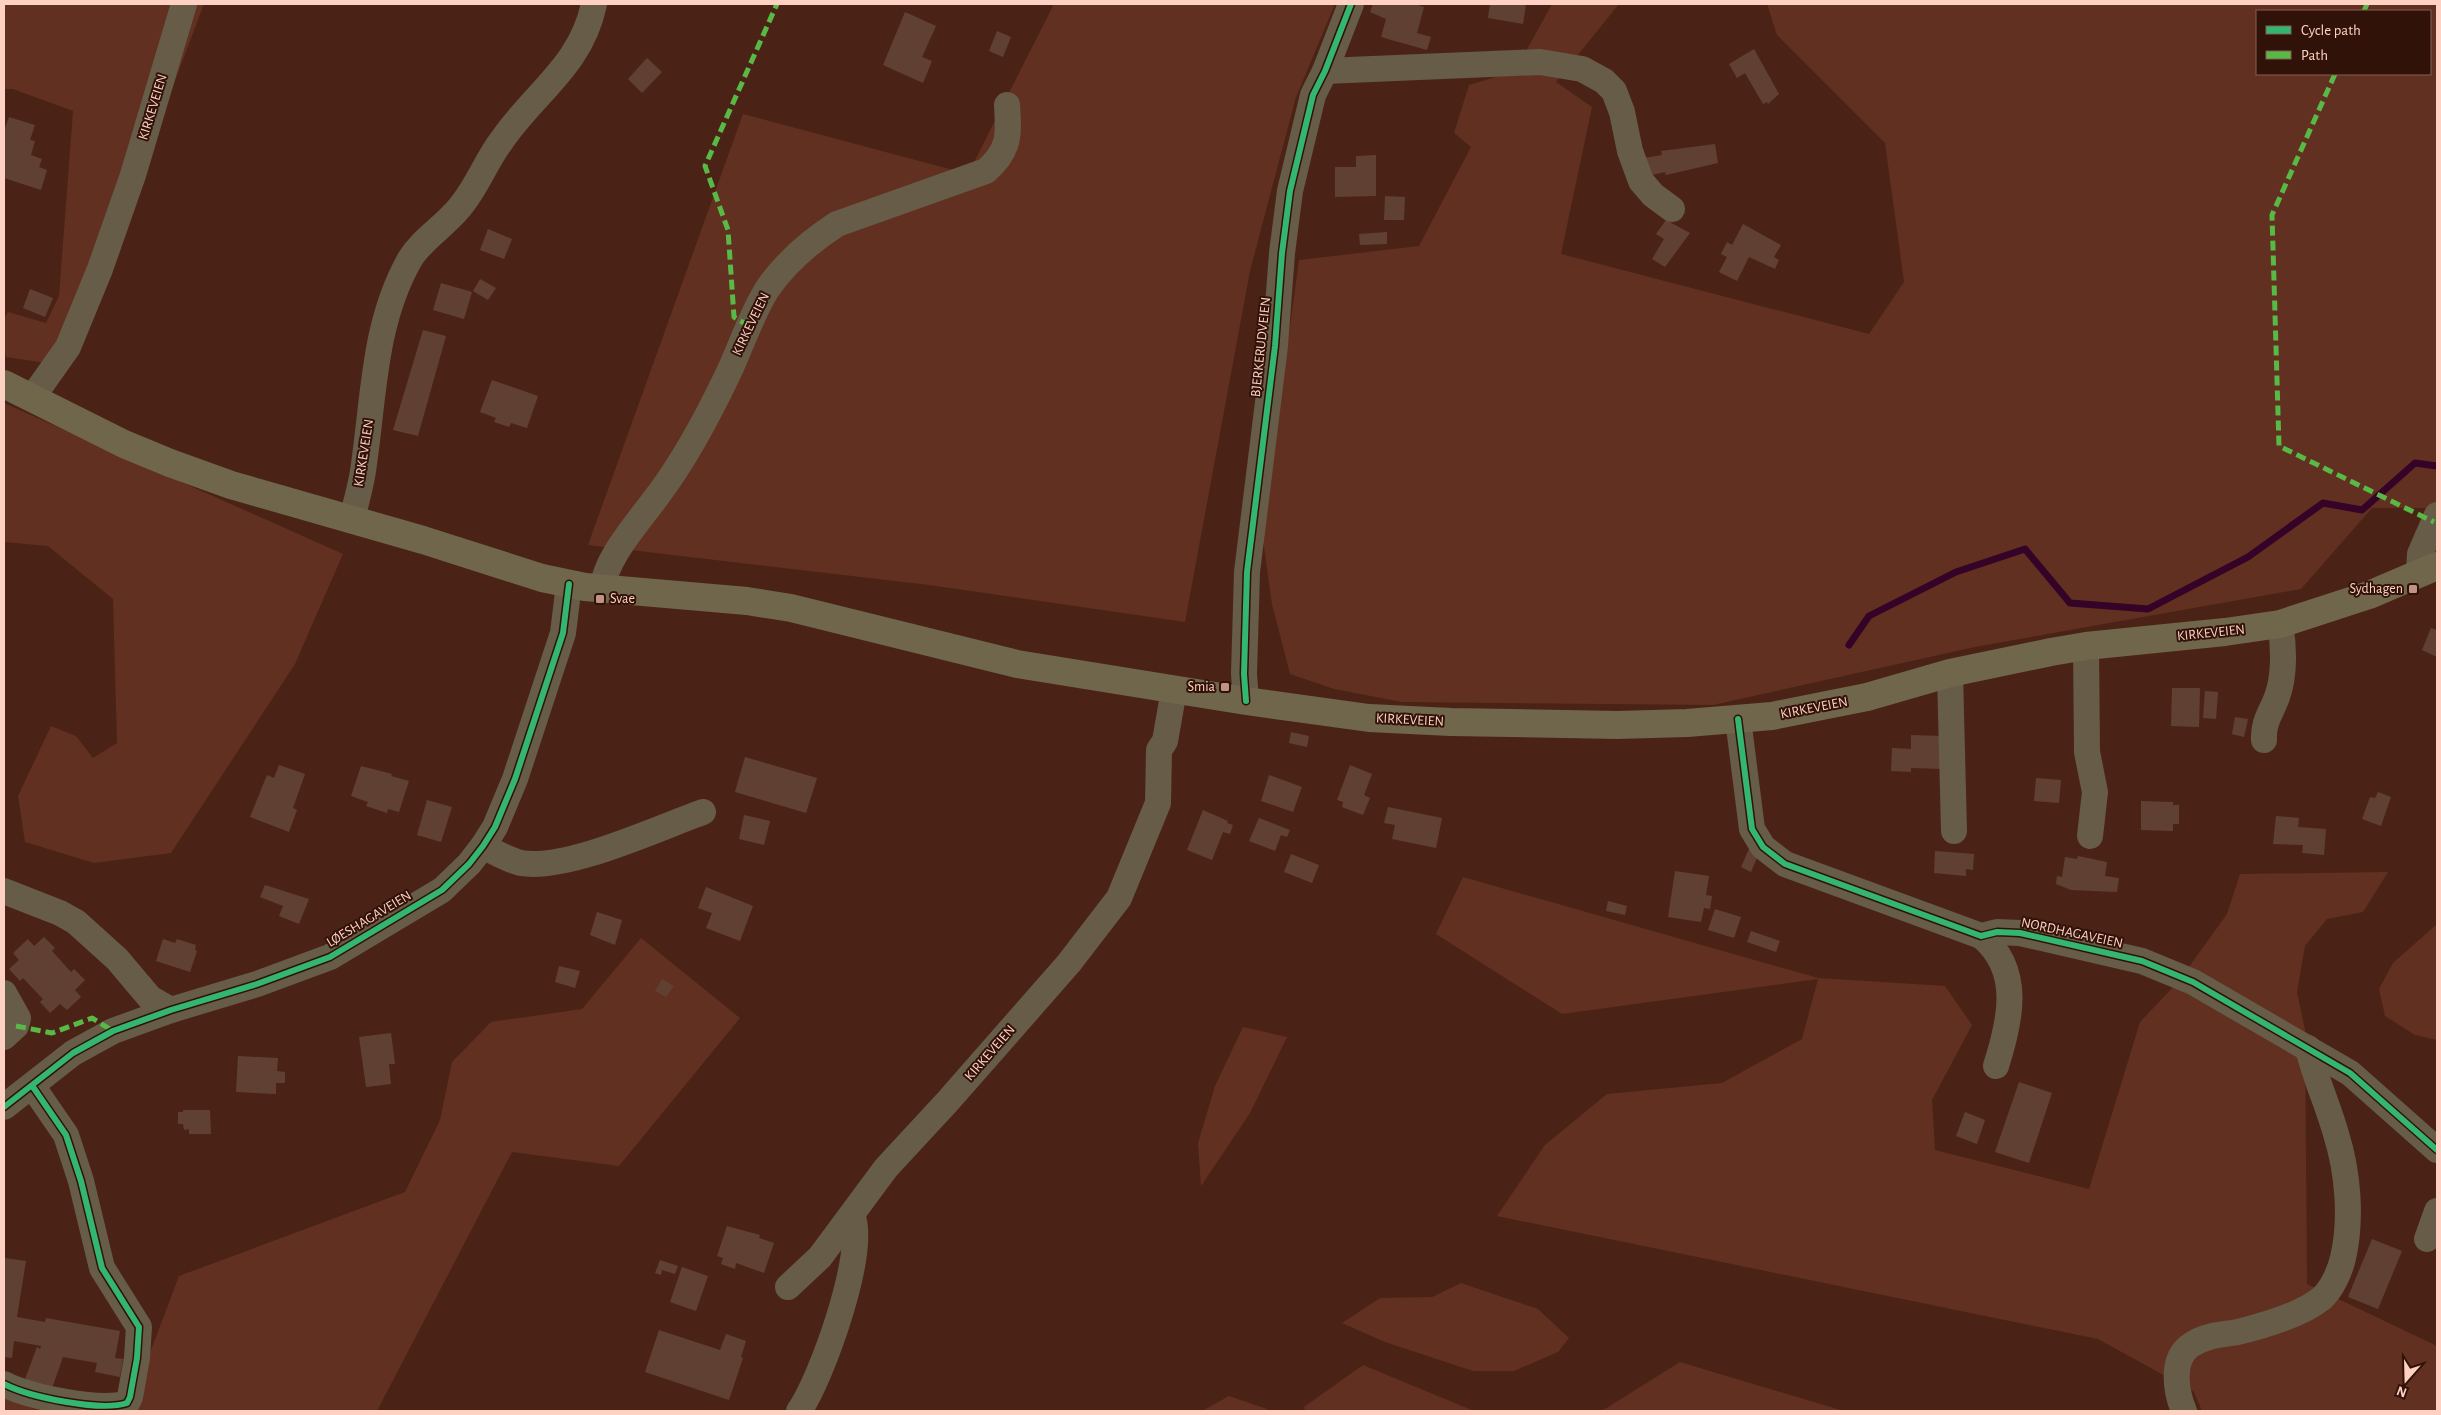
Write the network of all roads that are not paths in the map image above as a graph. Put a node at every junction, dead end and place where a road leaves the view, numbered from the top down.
1 (184, 4) edge
2 (594, 4) edge
3 (1351, 4) edge
4 (1325, 71) junction
5 (1007, 105) dead end
6 (1672, 209) dead end
7 (4, 384) edge
8 (32, 398) junction
9 (2437, 515) edge
10 (352, 520) junction
11 (2428, 569) edge
12 (569, 584) junction
13 (603, 588) junction
14 (2280, 624) junction
15 (2086, 646) junction
16 (1950, 673) junction
17 (1174, 690) junction
18 (1246, 702) junction
19 (1738, 719) junction
20 (2264, 740) dead end
21 (703, 812) dead end
22 (1954, 831) dead end
23 (2090, 836) dead end
24 (482, 846) junction
25 (4, 891) edge
26 (1981, 936) junction
27 (4, 993) edge
28 (171, 1010) junction
29 (4, 1037) edge
30 (2308, 1048) junction
31 (1996, 1066) dead end
32 (33, 1087) junction
33 (4, 1107) edge
34 (2437, 1150) edge
35 (2437, 1211) edge
36 (852, 1215) junction
37 (2427, 1239) dead end
38 (788, 1288) dead end
39 (4, 1384) edge
40 (798, 1411) edge
41 (2184, 1411) edge

1 - 8 street, KIRKEVEIEN
2 - 10 street, KIRKEVEIEN
3 - 4 street, BJERKERUDVEIEN
4 - 6 street
4 - 18 street, BJERKERUDVEIEN
5 - 13 street, KIRKEVEIEN
7 - 8 main road, KIRKEVEIEN
8 - 10 main road, KIRKEVEIEN
9 - 11 street
10 - 12 main road, KIRKEVEIEN
11 - 14 main road, KIRKEVEIEN
12 - 13 main road, KIRKEVEIEN
12 - 24 street, LØESHAGAVEIEN
13 - 17 main road, KIRKEVEIEN
14 - 15 main road, KIRKEVEIEN
14 - 20 street
15 - 16 main road, KIRKEVEIEN
15 - 23 street
16 - 19 main road, KIRKEVEIEN
16 - 22 street
17 - 18 main road, KIRKEVEIEN
17 - 36 street, KIRKEVEIEN
18 - 19 main road, KIRKEVEIEN
19 - 26 street, NORDHAGAVEIEN
21 - 24 street
24 - 28 street, LØESHAGAVEIEN
25 - 28 street
26 - 30 street, NORDHAGAVEIEN
26 - 31 street
27 - 29 street
28 - 32 street, LØESHAGAVEIEN
30 - 34 street, NORDHAGAVEIEN
30 - 41 street
32 - 33 street, LØESHAGAVEIEN
32 - 39 street
35 - 37 street
36 - 38 street, KIRKEVEIEN
36 - 40 street

